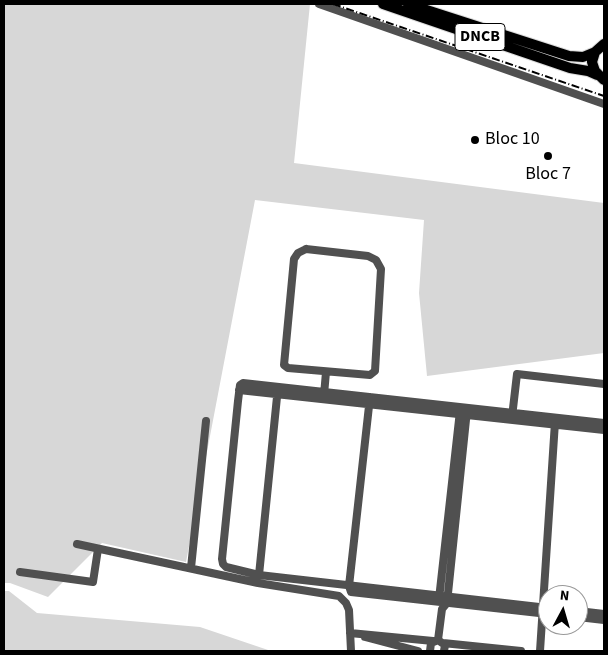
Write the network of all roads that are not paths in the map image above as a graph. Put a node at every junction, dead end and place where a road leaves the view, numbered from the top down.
1 (319, 4) edge
2 (383, 4) edge
3 (408, 4) edge
4 (604, 44) edge
5 (595, 52) junction
6 (601, 77) edge
7 (604, 104) edge
8 (326, 372) junction
9 (604, 384) edge
10 (278, 390) junction
11 (323, 396) junction
12 (369, 401) junction
13 (463, 411) junction
14 (512, 416) junction
15 (206, 421) dead end
16 (555, 421) junction
17 (604, 423) edge
18 (604, 430) edge
19 (77, 544) dead end
20 (98, 549) junction
21 (191, 568) junction
22 (20, 572) dead end
23 (259, 575) junction
24 (546, 585) edge
25 (349, 586) junction
26 (443, 601) junction
27 (538, 609) edge
28 (588, 612) edge
29 (604, 614) edge
30 (588, 618) edge
31 (604, 620) edge
32 (352, 633) junction
33 (542, 635) edge
34 (438, 641) junction
35 (351, 651) edge
36 (418, 651) edge
37 (430, 651) edge
38 (444, 651) edge
39 (521, 651) edge
40 (540, 651) edge

1 - 7 street
2 - 6 main road, DNCB
3 - 5 main road, DNCB
4 - 5 main road
5 - 6 main road, DNCB
8 - 8 street
8 - 11 street
9 - 14 street
10 - 11 street
10 - 23 street
10 - 23 street
11 - 12 street
12 - 13 street
12 - 25 street
13 - 14 street
13 - 26 street
14 - 16 street
15 - 21 street
16 - 17 street
16 - 18 street
16 - 24 street
19 - 20 street
20 - 21 street
20 - 22 street
21 - 32 street
23 - 25 street
25 - 26 street
26 - 27 street
26 - 34 street
28 - 29 street
30 - 31 street
32 - 34 street
32 - 35 street
32 - 36 street
33 - 40 street
34 - 37 street
34 - 38 street
34 - 39 street

